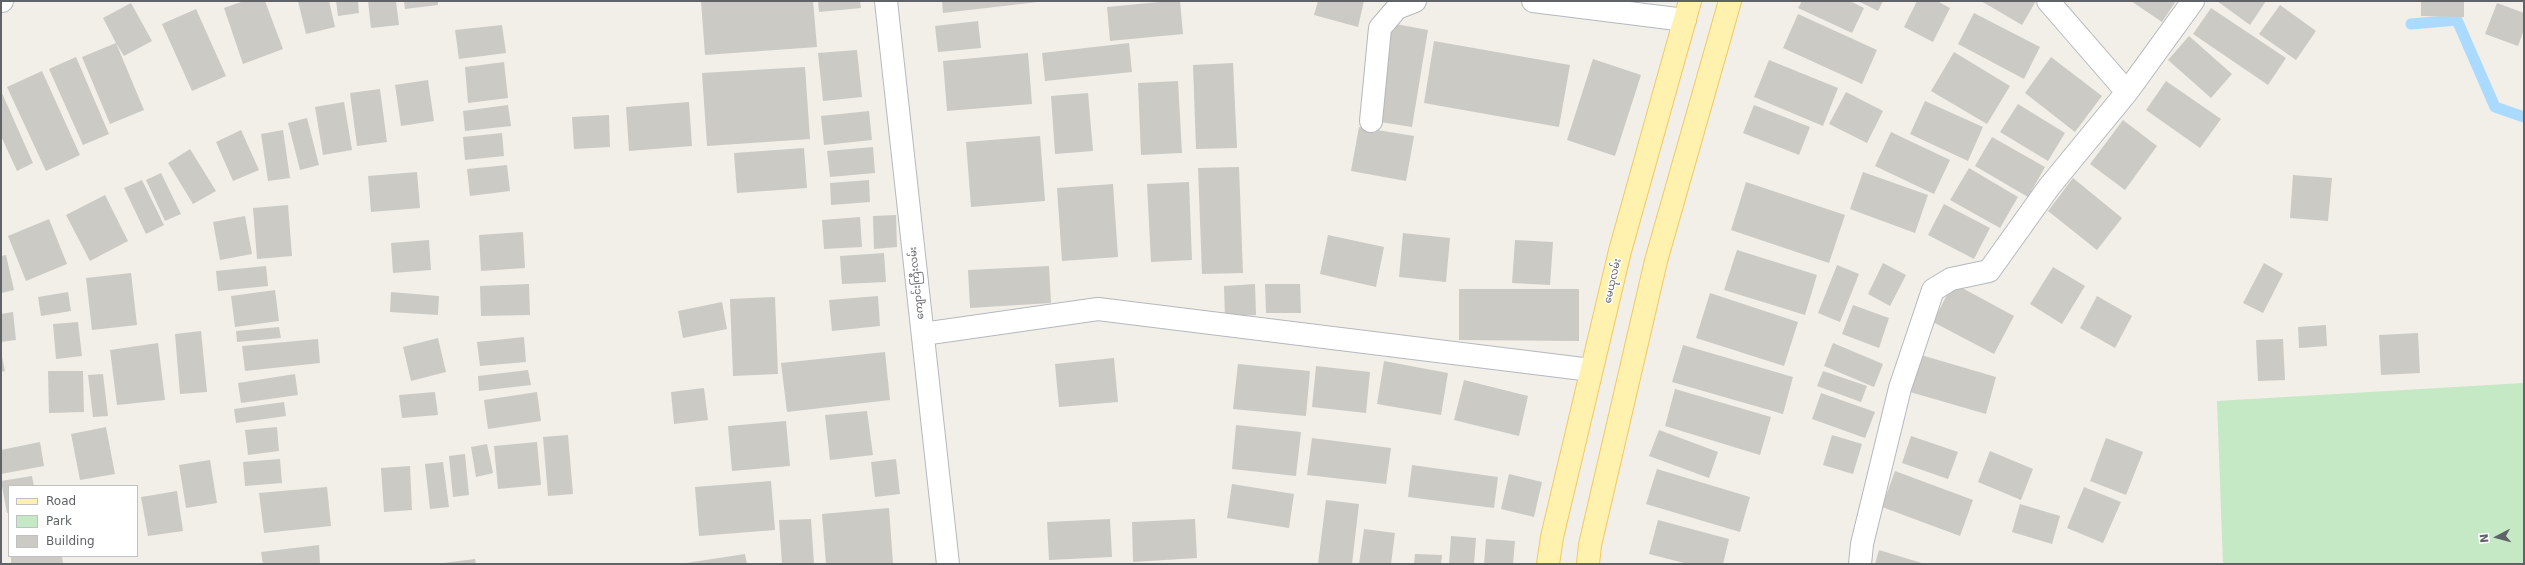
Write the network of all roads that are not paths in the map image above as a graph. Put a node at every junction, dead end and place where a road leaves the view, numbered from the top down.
1 (886, 1) edge
2 (1415, 1) edge
3 (1533, 1) edge
4 (1730, 1) edge
5 (2048, 1) edge
6 (2193, 1) edge
7 (1687, 10) edge
8 (2127, 92) junction
9 (1371, 121) dead end
10 (923, 334) junction
11 (1591, 370) junction
12 (948, 564) edge
13 (1548, 564) edge
14 (1588, 564) edge
15 (1860, 564) edge

1 - 10 street, ကျောင်းကြီးလမ်း
2 - 9 street
3 - 7 street
4 - 14 main road
5 - 8 street
6 - 8 street
7 - 11 main road, မေယုလမ်း
8 - 15 street
10 - 11 street
10 - 12 street, ကျောင်းကြီးလမ်း
11 - 13 main road, မေယုလမ်း

